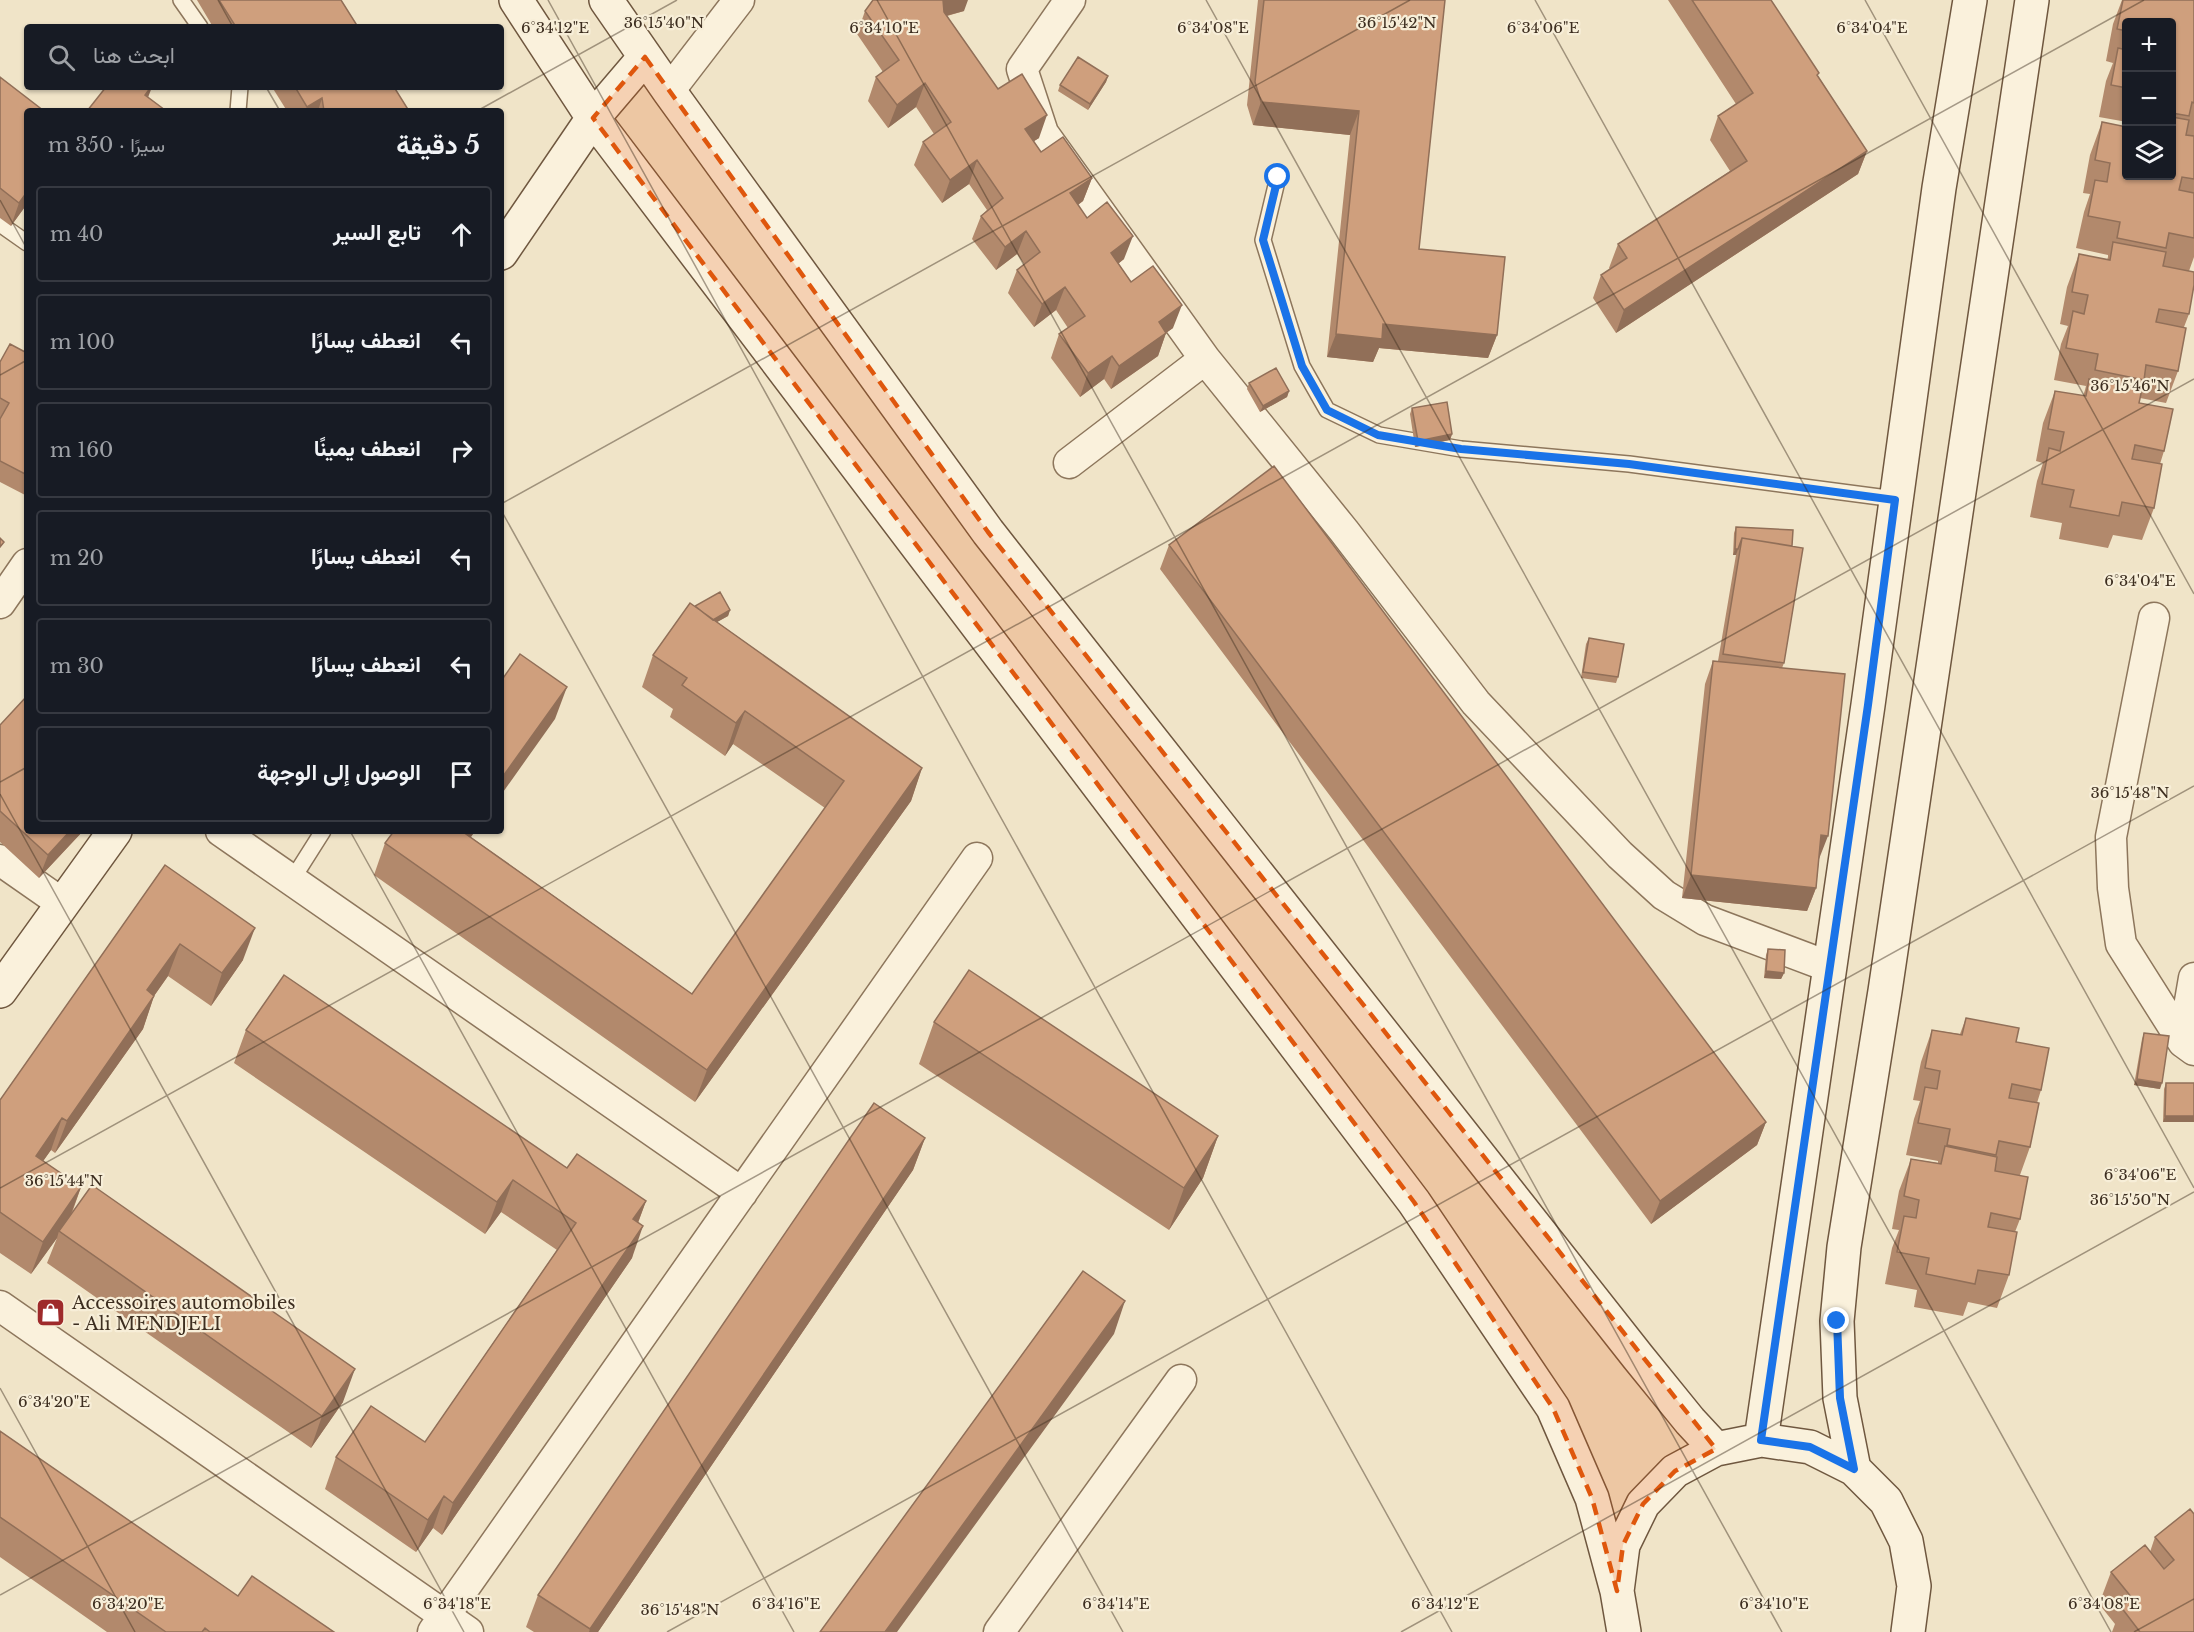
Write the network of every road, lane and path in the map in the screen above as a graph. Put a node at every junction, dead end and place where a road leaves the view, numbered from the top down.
1 (181, 0) edge
2 (516, 0) edge
3 (606, 0) edge
4 (739, 0) edge
5 (1070, 0) edge
6 (1970, 0) edge
7 (2032, 0) edge
8 (198, 24) edge
9 (645, 57) junction
10 (240, 90) edge
11 (669, 91) junction
12 (238, 108) edge
13 (593, 118) junction
14 (1278, 177) dead end
15 (0, 224) edge
16 (24, 241) edge
17 (504, 249) edge
18 (1205, 359) junction
19 (1069, 463) dead end
20 (1895, 500) junction
21 (24, 568) edge
22 (0, 603) edge
23 (2154, 618) dead end
24 (113, 834) edge
25 (321, 834) edge
26 (237, 835) edge
27 (977, 858) dead end
28 (0, 860) edge
29 (292, 880) junction
30 (63, 904) junction
31 (1830, 967) junction
32 (2194, 978) edge
33 (0, 991) edge
34 (2189, 1046) edge
35 (742, 1193) junction
36 (0, 1306) edge
37 (1181, 1380) dead end
38 (1761, 1440) junction
39 (1716, 1449) junction
40 (1854, 1469) junction
41 (1617, 1591) junction
42 (449, 1627) edge
43 (999, 1632) edge
44 (1624, 1632) edge
45 (1908, 1632) edge

1 - 8 lane
2 - 13 main road
3 - 9 main road
4 - 11 street
5 - 18 street
6 - 20 main road
7 - 40 main road
9 - 11 main road
9 - 13 main road
10 - 12 lane
11 - 39 main road
13 - 17 main road
13 - 41 main road
14 - 20 lane
15 - 16 lane
18 - 19 street
18 - 31 street
20 - 31 main road
21 - 22 street
23 - 34 street
24 - 30 main road
25 - 29 lane
26 - 29 street
27 - 35 street
28 - 30 street
29 - 35 street
30 - 33 main road
31 - 38 main road
32 - 34 street
35 - 42 street
36 - 42 street
37 - 43 street
38 - 39 main road
38 - 40 main road
39 - 41 main road
40 - 45 main road
41 - 44 main road

